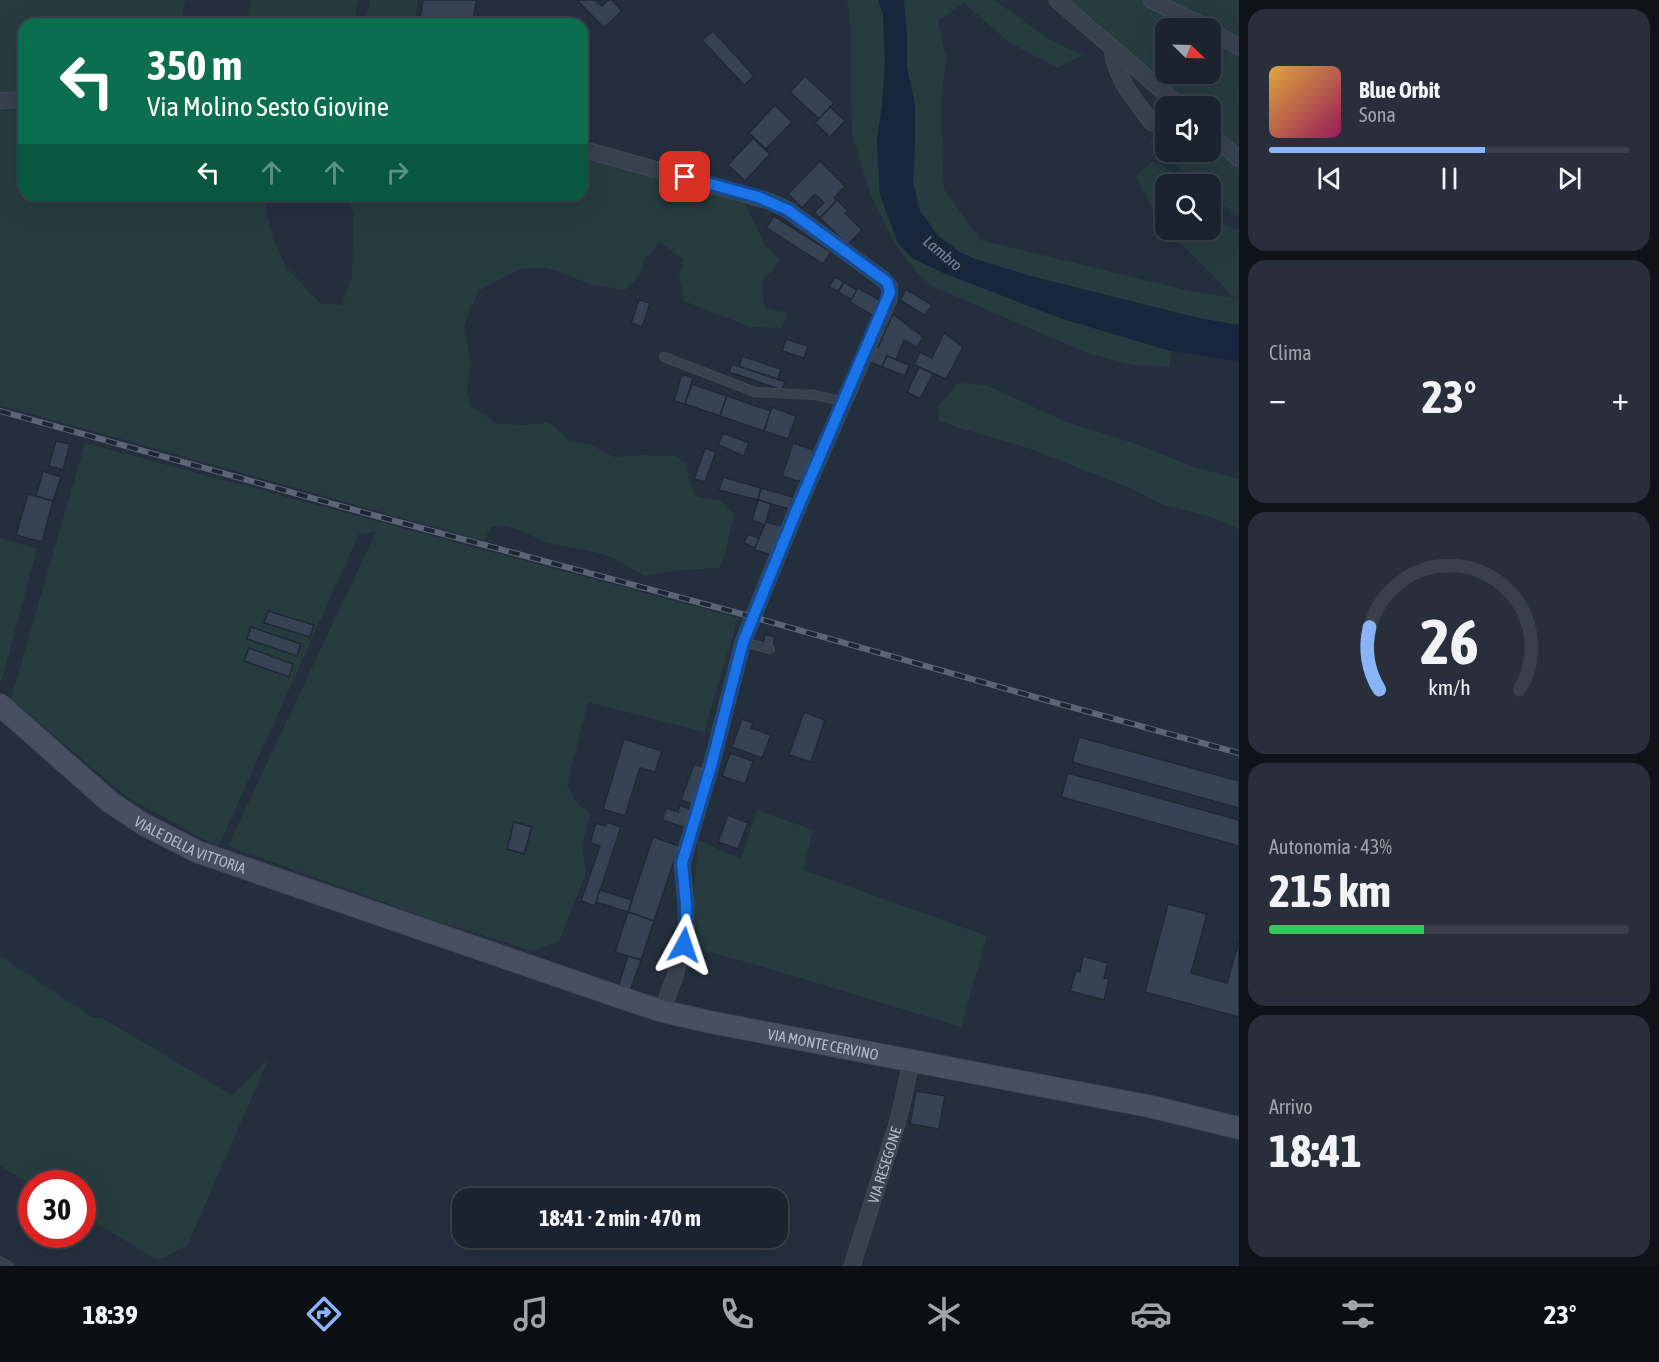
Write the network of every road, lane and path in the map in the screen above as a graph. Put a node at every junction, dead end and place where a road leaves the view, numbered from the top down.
1 (1057, 0) edge
2 (1151, 0) edge
3 (1187, 18) edge
4 (1221, 36) edge
5 (1112, 47) junction
6 (1239, 47) edge
7 (1168, 96) edge
8 (18, 100) edge
9 (0, 101) edge
10 (1152, 123) dead end
11 (1221, 143) edge
12 (588, 151) edge
13 (1239, 159) edge
14 (664, 357) dead end
15 (844, 402) junction
16 (743, 642) junction
17 (770, 649) dead end
18 (0, 705) edge
19 (415, 926) joint
20 (662, 1011) junction
21 (911, 1061) junction
22 (1239, 1128) edge
23 (0, 1260) edge
24 (9, 1266) edge
25 (852, 1266) edge

1 - 5 street
2 - 3 street
4 - 6 street
5 - 7 street
5 - 10 street
8 - 9 street
11 - 13 street
12 - 15 street
14 - 15 lane
15 - 16 street
16 - 17 lane
16 - 20 street
18 - 19 street, VIALE DELLA VITTORIA
19 - 20 street, VIA MONTE CERVINO
20 - 21 street, VIA MONTE CERVINO
21 - 22 street, VIA MONTE CERVINO
21 - 25 street, VIA RESEGONE
23 - 24 lane

